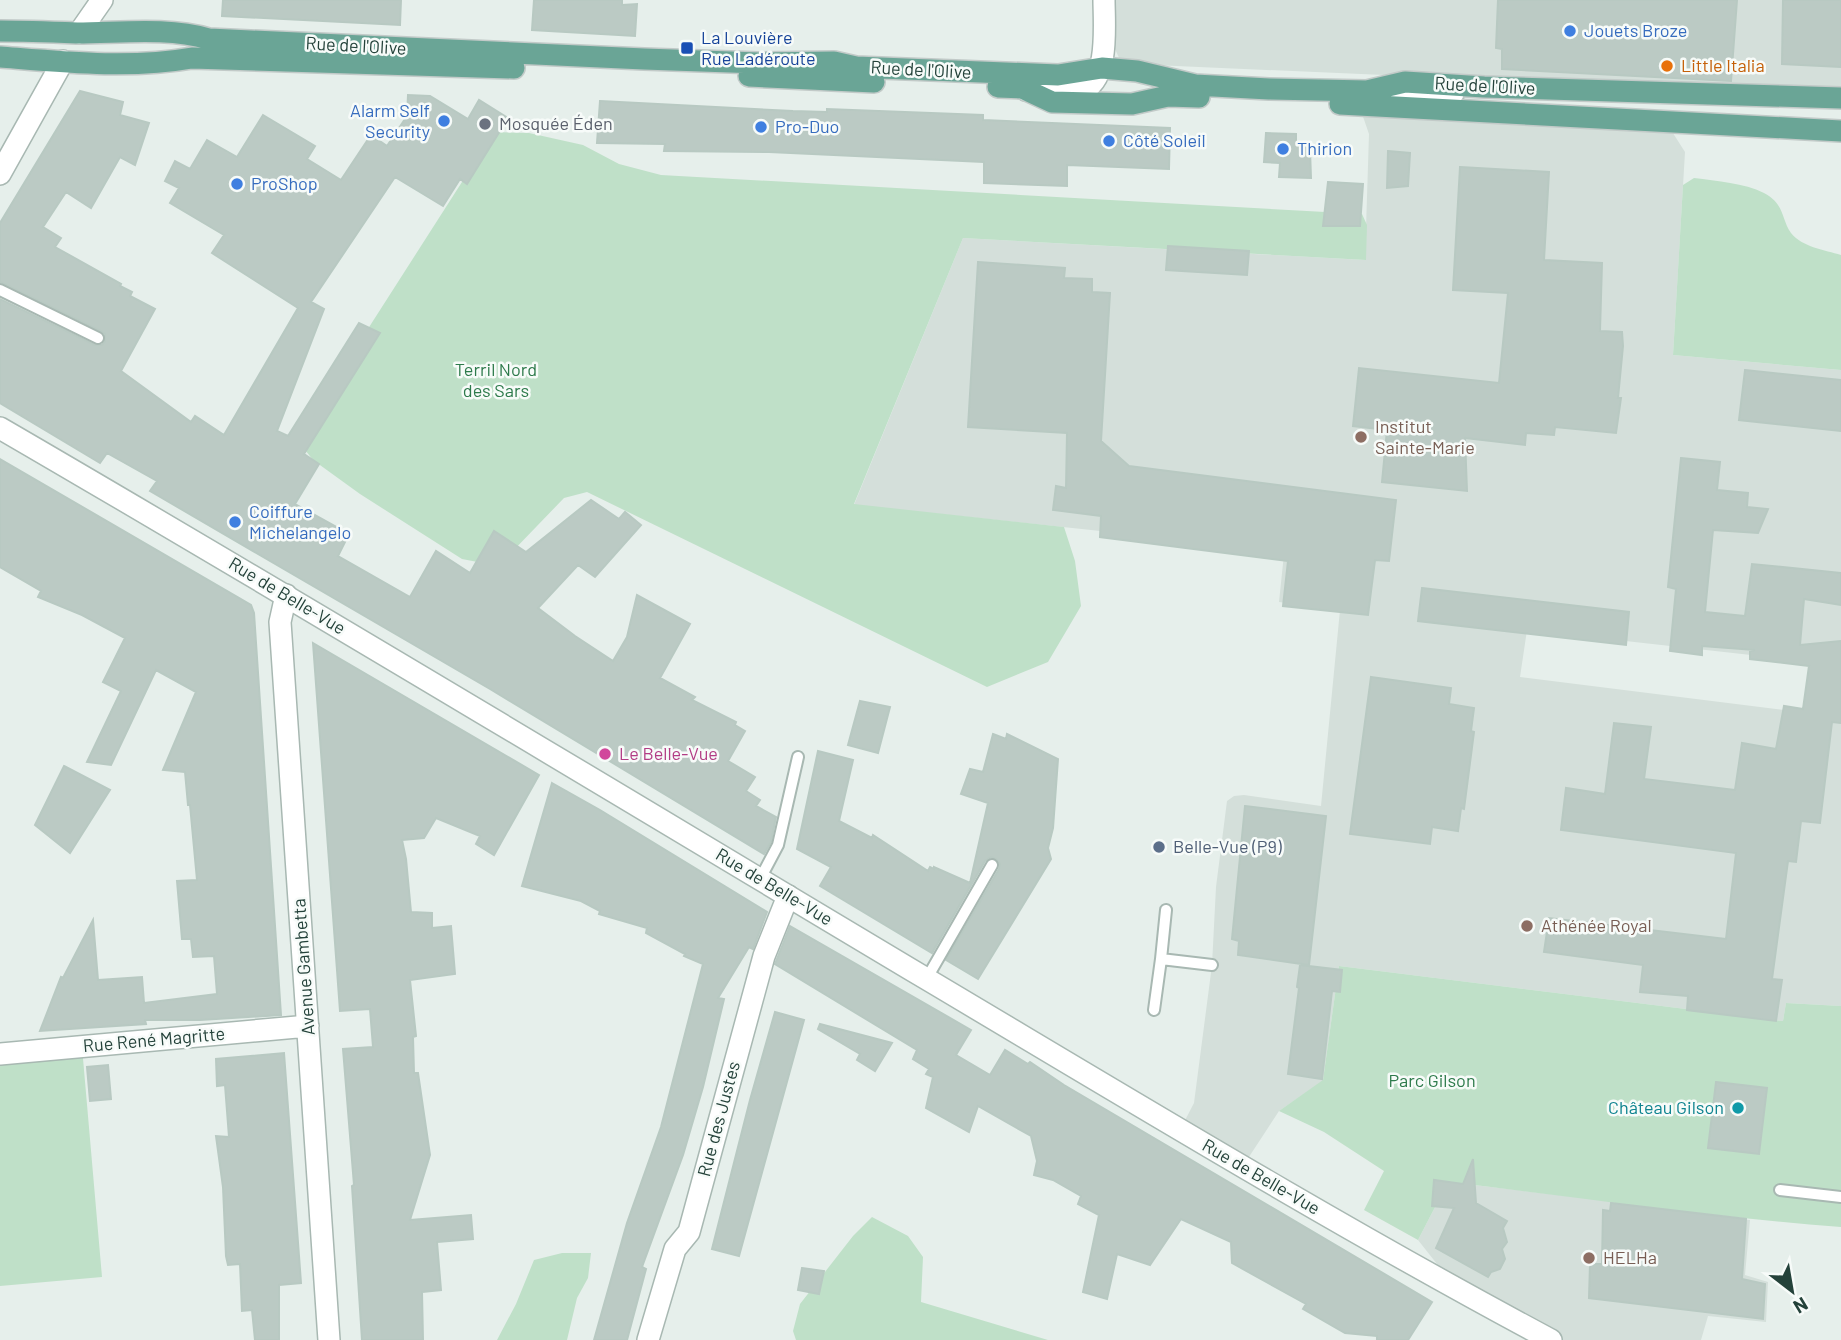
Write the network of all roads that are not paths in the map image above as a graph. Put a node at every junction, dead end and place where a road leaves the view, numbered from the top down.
1 (102, 0) edge
2 (1104, 0) edge
3 (0, 31) edge
4 (79, 33) junction
5 (0, 56) edge
6 (63, 61) junction
7 (1102, 68) junction
8 (1457, 86) junction
9 (1026, 90) junction
10 (1841, 98) edge
11 (1351, 105) junction
12 (1841, 131) edge
13 (0, 174) edge
14 (0, 290) edge
15 (98, 338) dead end
16 (0, 428) edge
17 (286, 595) junction
18 (798, 757) dead end
19 (992, 865) dead end
20 (760, 879) junction
21 (788, 896) junction
22 (1166, 910) dead end
23 (1161, 959) junction
24 (1212, 965) dead end
25 (927, 978) junction
26 (1154, 1010) dead end
27 (308, 1026) junction
28 (0, 1054) edge
29 (1780, 1190) dead end
30 (1841, 1197) edge
31 (329, 1340) edge
32 (648, 1340) edge
33 (1552, 1340) edge

1 - 4 street
2 - 7 street
3 - 4 main road, Rue de l'Olive
4 - 5 main road
4 - 7 main road, Rue de l'Olive
5 - 6 main road, Rue de l'Olive
6 - 9 main road, Rue de l'Olive
6 - 13 street
7 - 8 main road, Rue de l'Olive
7 - 9 street
8 - 10 main road, Rue de l'Olive
8 - 11 lane
9 - 11 main road, Rue de l'Olive
11 - 12 main road, Rue de l'Olive
14 - 15 lane
16 - 17 street, Rue de Belle-Vue
17 - 20 street, Rue de Belle-Vue
17 - 27 street, Avenue Gambetta
18 - 20 lane
19 - 25 lane
20 - 21 street, Rue de Belle-Vue
21 - 25 street, Rue de Belle-Vue
21 - 32 street, Rue des Justes
22 - 23 lane
23 - 24 lane
23 - 26 lane
25 - 33 street, Rue de Belle-Vue
27 - 28 street, Rue René Magritte
27 - 31 street, Avenue Gambetta
29 - 30 lane

